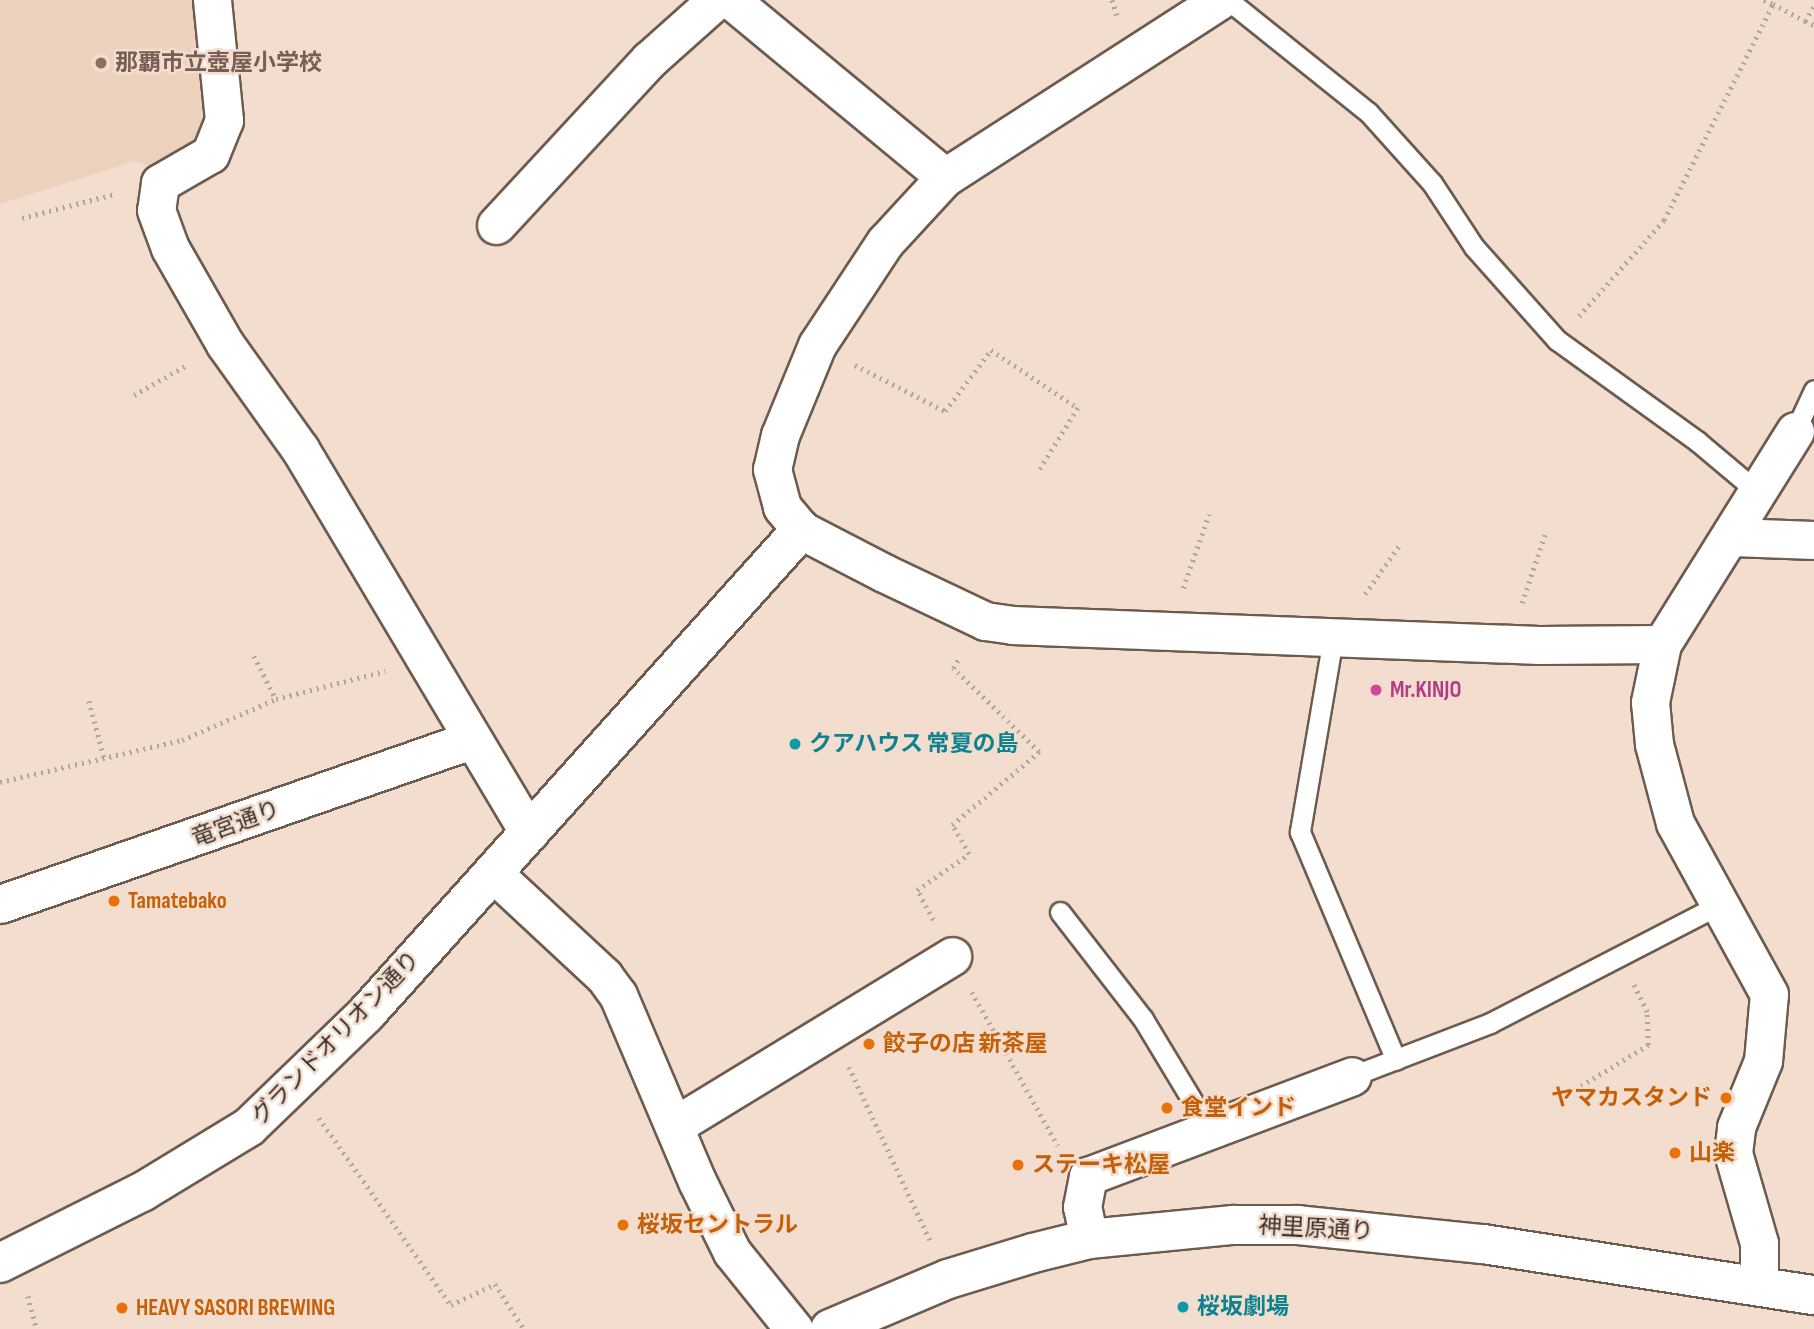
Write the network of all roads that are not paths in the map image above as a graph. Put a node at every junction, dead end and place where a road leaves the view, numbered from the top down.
1 (212, 0) edge
2 (716, 0) edge
3 (731, 0) edge
4 (1220, 0) edge
5 (1228, 0) edge
6 (944, 177) junction
7 (496, 225) dead end
8 (1814, 390) edge
9 (1795, 430) joint
10 (1760, 494) junction
11 (801, 530) junction
12 (1732, 537) junction
13 (1814, 540) edge
14 (1333, 638) junction
15 (1662, 644) junction
16 (470, 740) junction
17 (529, 832) junction
18 (492, 872) junction
19 (0, 904) edge
20 (1721, 904) junction
21 (1059, 912) dead end
22 (952, 956) road end
23 (1396, 1059) junction
24 (1352, 1076) joint
25 (674, 1126) junction
26 (1210, 1130) junction
27 (1089, 1239) junction
28 (0, 1263) edge
29 (1759, 1286) junction
30 (1814, 1295) edge
31 (794, 1329) edge
32 (830, 1329) edge

1 - 16 street
2 - 7 street
3 - 6 street
4 - 6 street
5 - 10 lane
6 - 11 street
8 - 9 lane
9 - 10 street
10 - 12 street
11 - 14 street
11 - 17 street, グランドオリオン通り
12 - 13 street
12 - 15 street
14 - 15 street
14 - 23 lane
15 - 20 street
16 - 17 street
16 - 19 street, 竜宮通り
17 - 18 street, グランドオリオン通り
18 - 25 street
18 - 28 street, グランドオリオン通り
20 - 23 lane
20 - 29 street
21 - 26 lane
22 - 25 street
23 - 24 lane
24 - 26 street
25 - 31 street
26 - 27 street
27 - 29 street, 神里原通り
27 - 32 street, 神里原通り
29 - 30 street, 神里原通り

